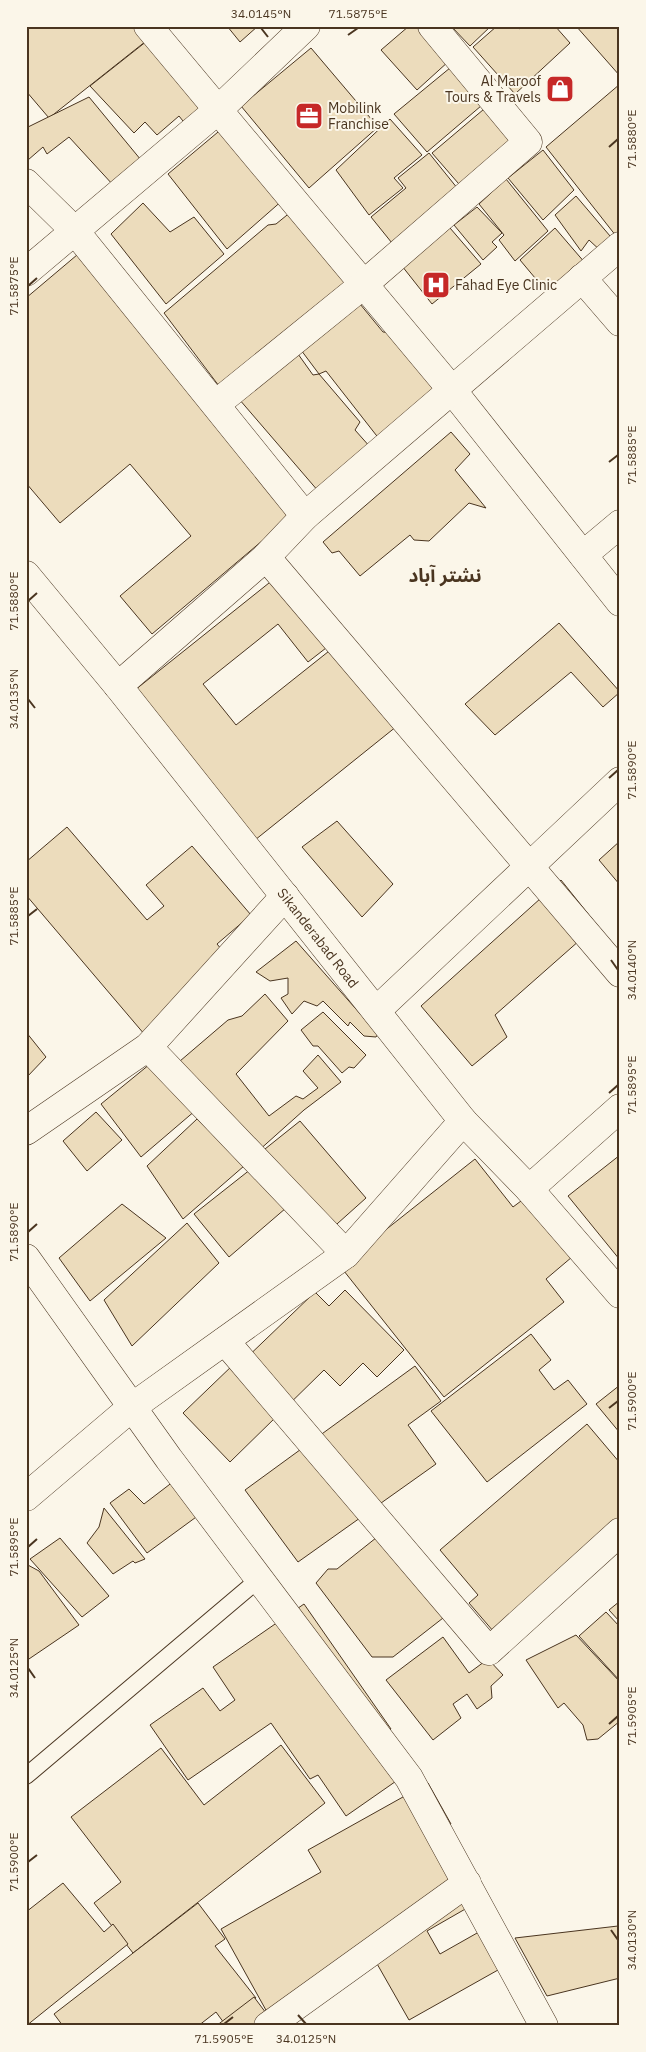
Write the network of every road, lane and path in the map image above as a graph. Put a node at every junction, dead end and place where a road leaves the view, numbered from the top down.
1 (148, 26) edge
2 (306, 26) edge
3 (432, 26) edge
4 (218, 110) junction
5 (26, 183) edge
6 (75, 231) junction
7 (620, 246) edge
8 (26, 272) edge
9 (582, 278) junction
10 (362, 285) junction
11 (620, 322) edge
12 (452, 390) junction
13 (216, 404) junction
14 (305, 516) junction
15 (620, 524) edge
16 (583, 555) junction
17 (266, 558) junction
18 (26, 575) edge
19 (620, 602) edge
20 (118, 686) junction
21 (620, 781) edge
22 (529, 866) junction
23 (285, 896) junction
24 (620, 973) edge
25 (376, 1011) junction
26 (148, 1047) junction
27 (620, 1108) edge
28 (463, 1121) junction
29 (26, 1131) edge
30 (529, 1189) junction
31 (346, 1254) junction
32 (26, 1258) edge
33 (620, 1294) edge
34 (224, 1341) junction
35 (132, 1407) junction
36 (26, 1496) edge
37 (620, 1532) edge
38 (259, 1579) junction
39 (26, 1776) edge
40 (467, 1883) junction
41 (268, 2026) edge
42 (544, 2026) edge

1 - 4 street
2 - 4 street
3 - 10 street
4 - 6 street
4 - 10 street
5 - 6 street
6 - 8 street
6 - 13 street
7 - 9 street
9 - 11 street
9 - 12 street
10 - 12 street
10 - 13 street
12 - 14 street
12 - 16 street
13 - 14 street
14 - 17 street
15 - 16 street
16 - 19 street
17 - 20 street
17 - 22 street
18 - 20 street, Sikanderabad Road
20 - 23 street, Sikanderabad Road
21 - 22 street
22 - 24 street
22 - 25 street
23 - 25 street, Sikanderabad Road
23 - 26 street
25 - 28 street, Sikanderabad Road
26 - 29 street
26 - 31 street
27 - 30 street
28 - 30 street, Sikanderabad Road
28 - 31 street
30 - 33 street, Sikanderabad Road
31 - 34 street
32 - 35 street
34 - 35 street
34 - 37 street
35 - 36 street
35 - 38 street
38 - 39 lane
38 - 40 street
40 - 41 street
40 - 42 street

